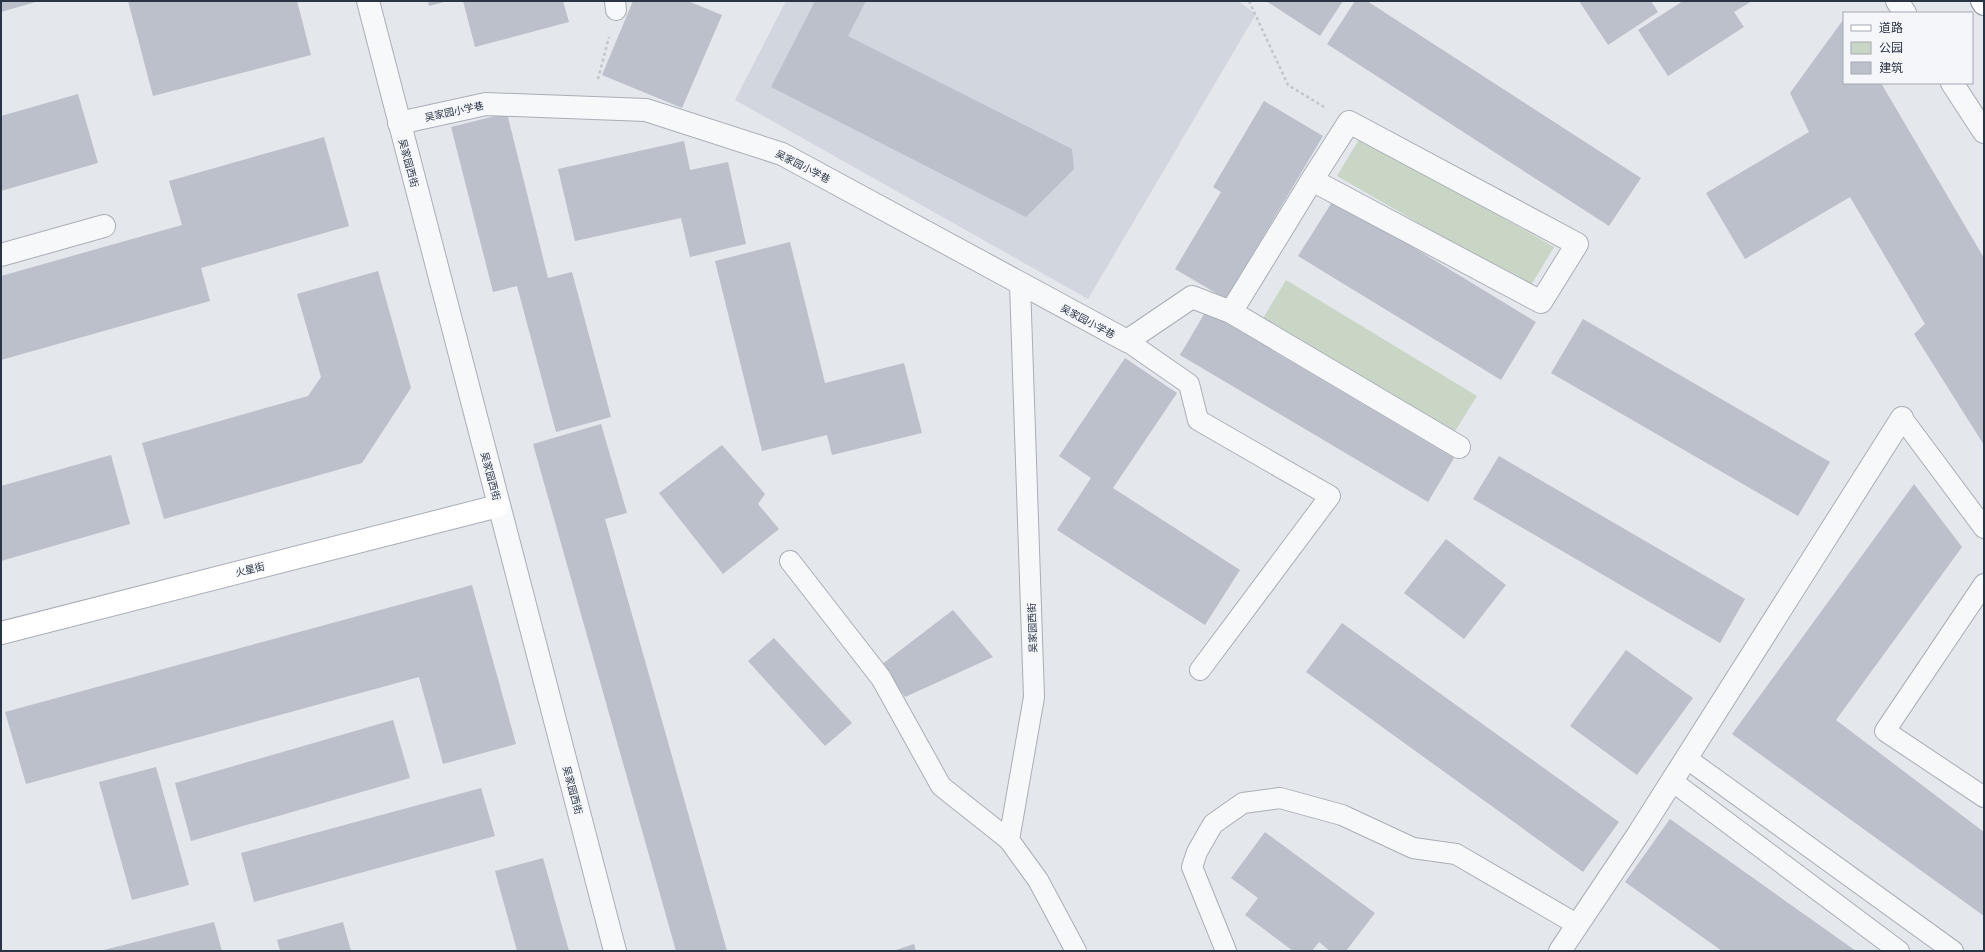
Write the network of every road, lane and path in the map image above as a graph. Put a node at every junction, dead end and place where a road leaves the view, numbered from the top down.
1 (368, 1) edge
2 (1249, 1) edge
3 (1897, 1) edge
4 (1982, 1) edge
5 (1984, 4) edge
6 (615, 5) edge
7 (1904, 12) edge
8 (1953, 84) edge
9 (590, 108) junction
10 (1348, 122) junction
11 (399, 123) junction
12 (1984, 132) edge
13 (1312, 180) junction
14 (104, 226) dead end
15 (1, 255) edge
16 (1020, 284) junction
17 (1231, 312) junction
18 (1127, 342) junction
19 (1902, 418) joint
20 (1459, 447) dead end
21 (498, 506) junction
22 (1984, 528) edge
23 (790, 561) dead end
24 (1984, 584) edge
25 (1, 633) edge
26 (1200, 670) dead end
27 (1686, 758) junction
28 (1672, 781) junction
29 (1984, 797) edge
30 (1009, 840) junction
31 (1578, 925) junction
32 (615, 951) edge
33 (1076, 951) edge
34 (1226, 951) edge
35 (1560, 951) edge
36 (1898, 951) edge
37 (1953, 951) edge

1 - 11 street, 吴家园西街
2 - 10 path
3 - 7 street
4 - 5 main road
6 - 9 path
8 - 12 street
9 - 11 street, 吴家园小学巷
9 - 16 street, 吴家园小学巷
10 - 13 street
10 - 13 street
11 - 21 street, 吴家园西街
13 - 17 street
14 - 15 street
16 - 18 street, 吴家园小学巷
16 - 30 lane, 吴家园西街
17 - 18 street
17 - 20 street
18 - 26 lane
19 - 22 lane
19 - 27 street
21 - 25 main road, 火星街
21 - 32 street, 吴家园西街
23 - 30 lane
24 - 29 lane
27 - 28 street
27 - 37 lane
28 - 31 street
28 - 36 lane
30 - 33 lane
31 - 34 lane
31 - 35 street

